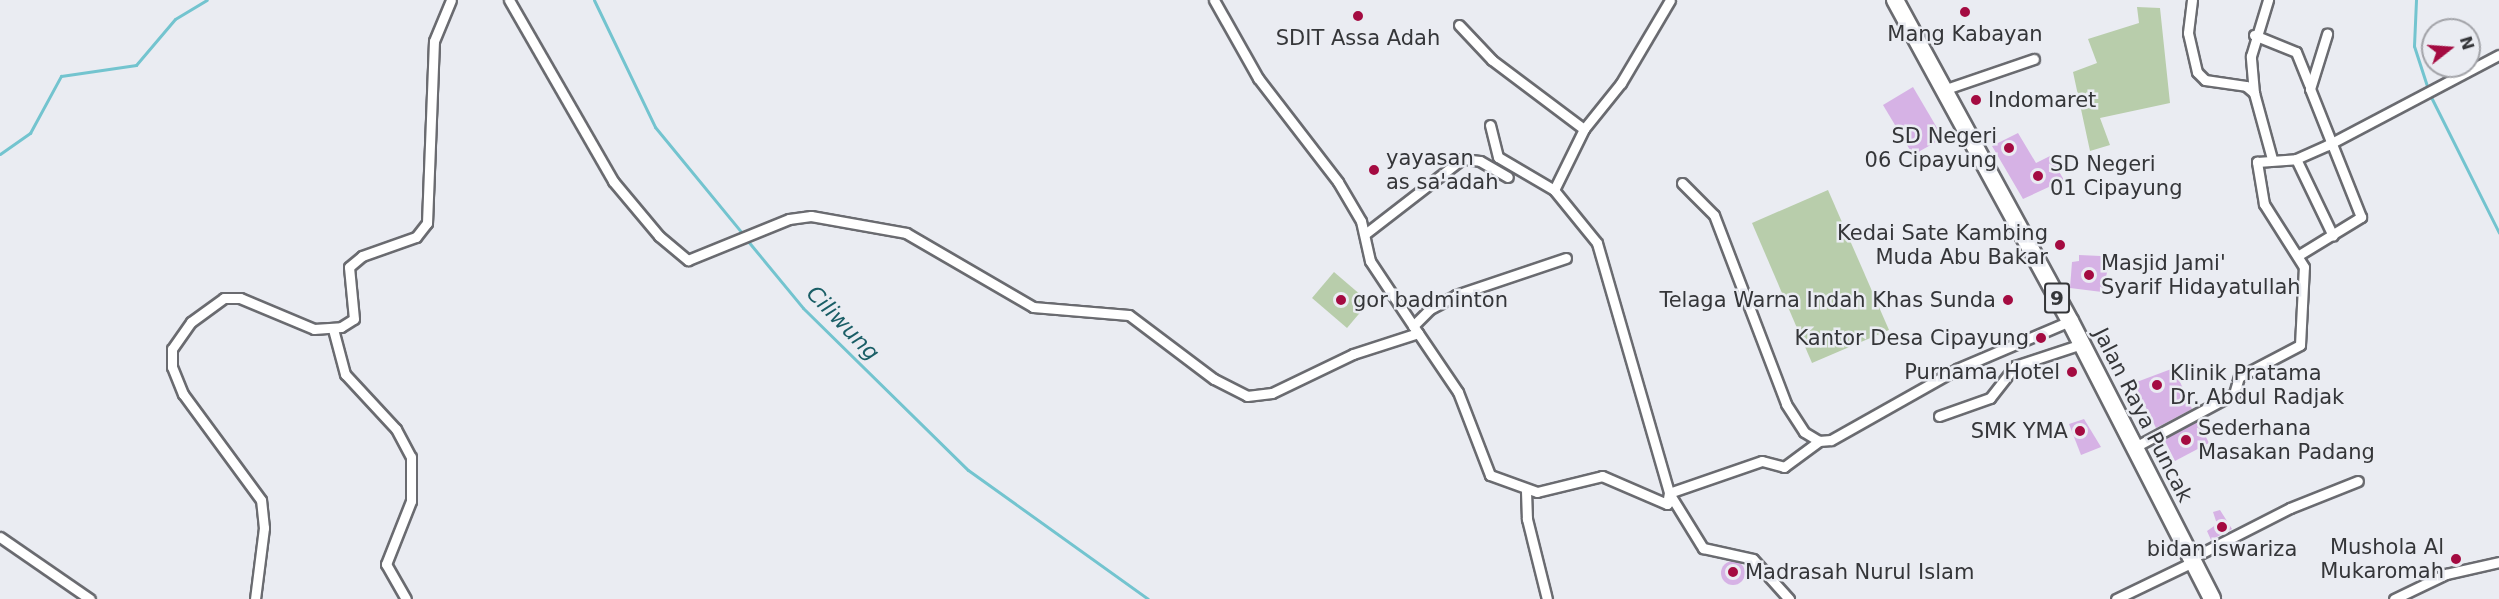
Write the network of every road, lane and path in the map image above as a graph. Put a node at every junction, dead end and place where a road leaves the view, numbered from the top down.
1 (451, 0) edge
2 (509, 0) edge
3 (1214, 0) edge
4 (1670, 0) edge
5 (1895, 0) edge
6 (2192, 0) edge
7 (2268, 0) edge
8 (1459, 25) dead end
9 (2327, 34) dead end
10 (2254, 35) junction
11 (2499, 55) edge
12 (2034, 59) dead end
13 (1943, 90) junction
14 (2310, 90) junction
15 (2254, 93) junction
16 (1490, 125) dead end
17 (1584, 129) junction
18 (2328, 145) junction
19 (2272, 159) junction
20 (2296, 159) junction
21 (1508, 177) dead end
22 (1682, 183) dead end
23 (1554, 190) junction
24 (1365, 234) junction
25 (2333, 236) junction
26 (2300, 255) junction
27 (1566, 258) dead end
28 (2070, 321) junction
29 (333, 329) junction
30 (1416, 329) junction
31 (2082, 344) junction
32 (1939, 416) dead end
33 (1819, 441) junction
34 (2134, 447) junction
35 (2358, 481) dead end
36 (1527, 491) junction
37 (1669, 493) junction
38 (0, 537) edge
39 (2192, 560) junction
40 (2499, 562) edge
41 (258, 582) junction
42 (90, 599) edge
43 (255, 599) edge
44 (264, 599) edge
45 (406, 599) edge
46 (1547, 599) edge
47 (1789, 599) edge
48 (2116, 599) edge
49 (2212, 599) edge
50 (2394, 599) edge

1 - 29 street
2 - 30 street
3 - 24 street
4 - 17 street
5 - 13 highway, Jalan Raya Puncak / 9
6 - 15 street
7 - 10 street
8 - 17 street
9 - 14 street
10 - 14 street
10 - 15 street
11 - 18 street
12 - 13 street
13 - 28 highway, Jalan Raya Puncak / 9
14 - 18 street
15 - 19 street
16 - 23 street
17 - 23 street
18 - 20 street
18 - 25 street
19 - 20 street
19 - 26 street
20 - 25 street
21 - 24 street
22 - 33 street
23 - 37 street
24 - 30 street
25 - 26 street
26 - 34 street
27 - 30 street
28 - 31 highway, Jalan Raya Puncak / 9
28 - 33 street
29 - 41 street
29 - 45 street
30 - 36 street
31 - 32 street
31 - 34 highway, Jalan Raya Puncak / 9
33 - 37 street
34 - 39 highway, Jalan Raya Puncak / 9
35 - 39 street
36 - 37 street
36 - 46 street
37 - 47 street
38 - 42 street
39 - 48 street
39 - 49 highway, Jalan Raya Puncak / 9
40 - 50 street
41 - 43 street
41 - 44 street

